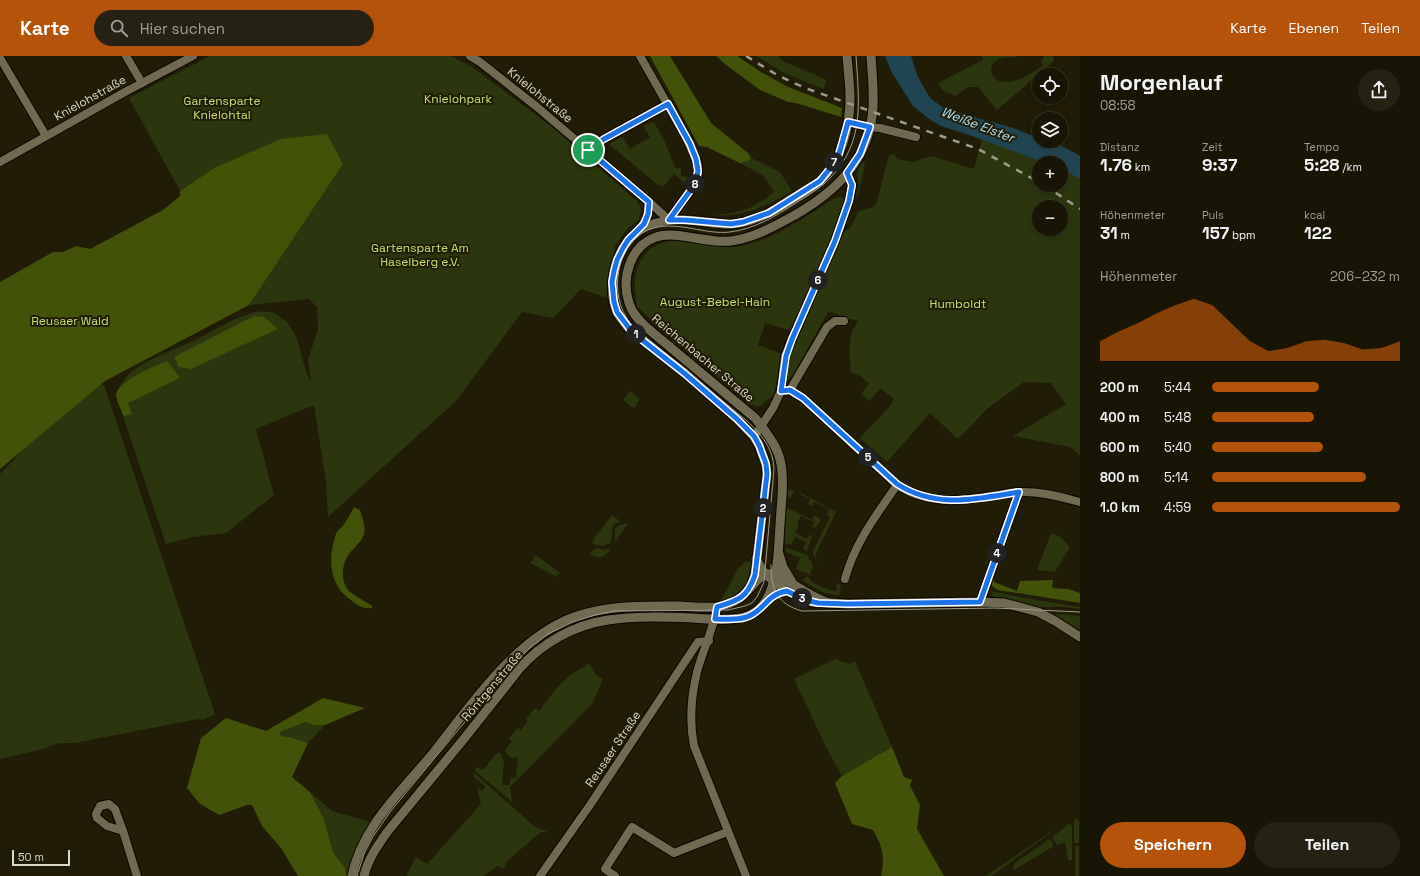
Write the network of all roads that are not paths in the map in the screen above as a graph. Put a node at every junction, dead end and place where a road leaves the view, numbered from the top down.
1 (126, 56) edge
2 (193, 56) edge
3 (470, 56) edge
4 (640, 56) edge
5 (847, 56) edge
6 (871, 56) edge
7 (0, 58) edge
8 (142, 84) junction
9 (668, 104) junction
10 (848, 122) junction
11 (870, 127) junction
12 (46, 136) junction
13 (916, 137) dead end
14 (588, 150) junction
15 (0, 162) edge
16 (847, 173) junction
17 (649, 202) junction
18 (669, 220) junction
19 (640, 229) junction
20 (667, 235) junction
21 (844, 321) dead end
22 (781, 388) junction
23 (790, 390) junction
24 (761, 425) junction
25 (754, 436) junction
26 (897, 484) junction
27 (1019, 492) junction
28 (1080, 502) edge
29 (778, 552) junction
30 (756, 559) junction
31 (771, 577) junction
32 (845, 579) dead end
33 (751, 587) junction
34 (790, 587) junction
35 (765, 602) junction
36 (980, 602) junction
37 (717, 607) junction
38 (715, 619) junction
39 (1080, 638) edge
40 (709, 641) junction
41 (123, 831) dead end
42 (727, 832) junction
43 (137, 876) edge
44 (352, 876) edge
45 (364, 876) edge
46 (540, 876) edge
47 (615, 876) edge
48 (746, 876) edge

1 - 8 street
2 - 8 street, Knielohstraße
3 - 14 street, Knielohstraße
4 - 9 street
5 - 10 street, Reichenbacher Straße
6 - 11 street, Reichenbacher Straße
7 - 12 street
8 - 12 street, Knielohstraße
9 - 14 street
9 - 18 street
10 - 11 street
10 - 18 street, Reichenbacher Straße
11 - 13 street
11 - 16 street, Reichenbacher Straße
12 - 15 street, Knielohstraße
14 - 17 street, Knielohstraße
16 - 20 street, Reichenbacher Straße
16 - 22 street
17 - 18 street, Knielohstraße
17 - 19 street
18 - 19 street, Reichenbacher Straße
18 - 20 street
19 - 25 street, Reichenbacher Straße
20 - 24 street, Reichenbacher Straße
21 - 23 street
22 - 23 street
22 - 24 street
23 - 26 street
24 - 25 street
24 - 29 street, Reichenbacher Straße
25 - 30 street, Reichenbacher Straße
26 - 27 street
26 - 32 street
27 - 28 street
27 - 36 street
29 - 31 street, Röntgenstraße
29 - 34 street
30 - 31 street
30 - 33 street
31 - 33 street, Röntgenstraße
31 - 34 street
31 - 35 street, Röntgenstraße
33 - 37 street, Röntgenstraße
34 - 35 street
34 - 36 street
35 - 38 street, Röntgenstraße
36 - 39 street
37 - 38 street
37 - 44 street, Röntgenstraße
38 - 40 street
38 - 45 street, Röntgenstraße
40 - 42 street
40 - 46 street, Reusaer Straße
41 - 43 street
42 - 47 street
42 - 48 street

